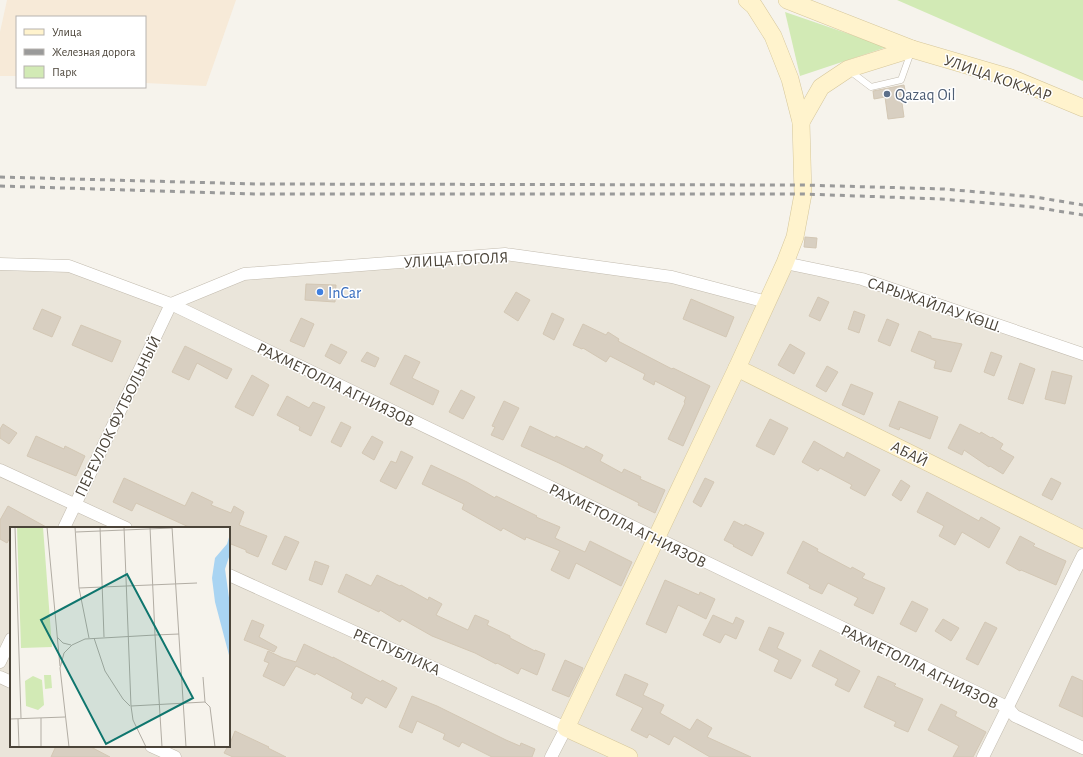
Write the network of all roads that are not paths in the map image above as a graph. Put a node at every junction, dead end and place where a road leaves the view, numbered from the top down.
1 (747, 0) edge
2 (787, 0) edge
3 (912, 49) junction
4 (848, 69) junction
5 (1083, 108) edge
6 (801, 122) junction
7 (785, 263) junction
8 (0, 264) edge
9 (767, 302) junction
10 (171, 304) junction
11 (1083, 354) edge
12 (738, 368) junction
13 (0, 470) edge
14 (75, 505) junction
15 (64, 527) edge
16 (124, 527) edge
17 (655, 539) junction
18 (1083, 539) edge
19 (1083, 555) edge
20 (230, 575) edge
21 (10, 641) edge
22 (0, 662) edge
23 (0, 677) edge
24 (10, 682) edge
25 (1007, 707) junction
26 (566, 728) junction
27 (153, 747) edge
28 (1083, 748) edge
29 (175, 757) edge
30 (552, 757) edge
31 (630, 757) edge
32 (983, 757) edge

1 - 6 main road
2 - 3 main road, УЛИЦА КОКЖАР
3 - 4 main road
3 - 4 lane
3 - 5 main road, УЛИЦА КОКЖАР
4 - 6 main road
6 - 7 main road
7 - 9 main road
7 - 11 street, САРЫЖАЙЛАУ КӨШ.
8 - 10 street, РАХМЕТОЛЛА АГНИЯЗОВ
9 - 10 street, УЛИЦА ГОГОЛЯ
9 - 12 main road
10 - 14 street, ПЕРЕУЛОК ФУТБОЛЬНЫЙ
10 - 17 street, РАХМЕТОЛЛА АГНИЯЗОВ
12 - 17 main road
12 - 18 main road, АБАЙ
13 - 14 street
14 - 15 street, ПЕРЕУЛОК ФУТБОЛЬНЫЙ
14 - 16 street
17 - 25 street, РАХМЕТОЛЛА АГНИЯЗОВ
17 - 26 main road
19 - 25 street
20 - 26 street, РЕСПУБЛИКА
21 - 22 street
23 - 24 street
25 - 28 street, РАХМЕТОЛЛА АГНИЯЗОВ
25 - 32 street
26 - 30 street
26 - 31 main road
27 - 29 street

